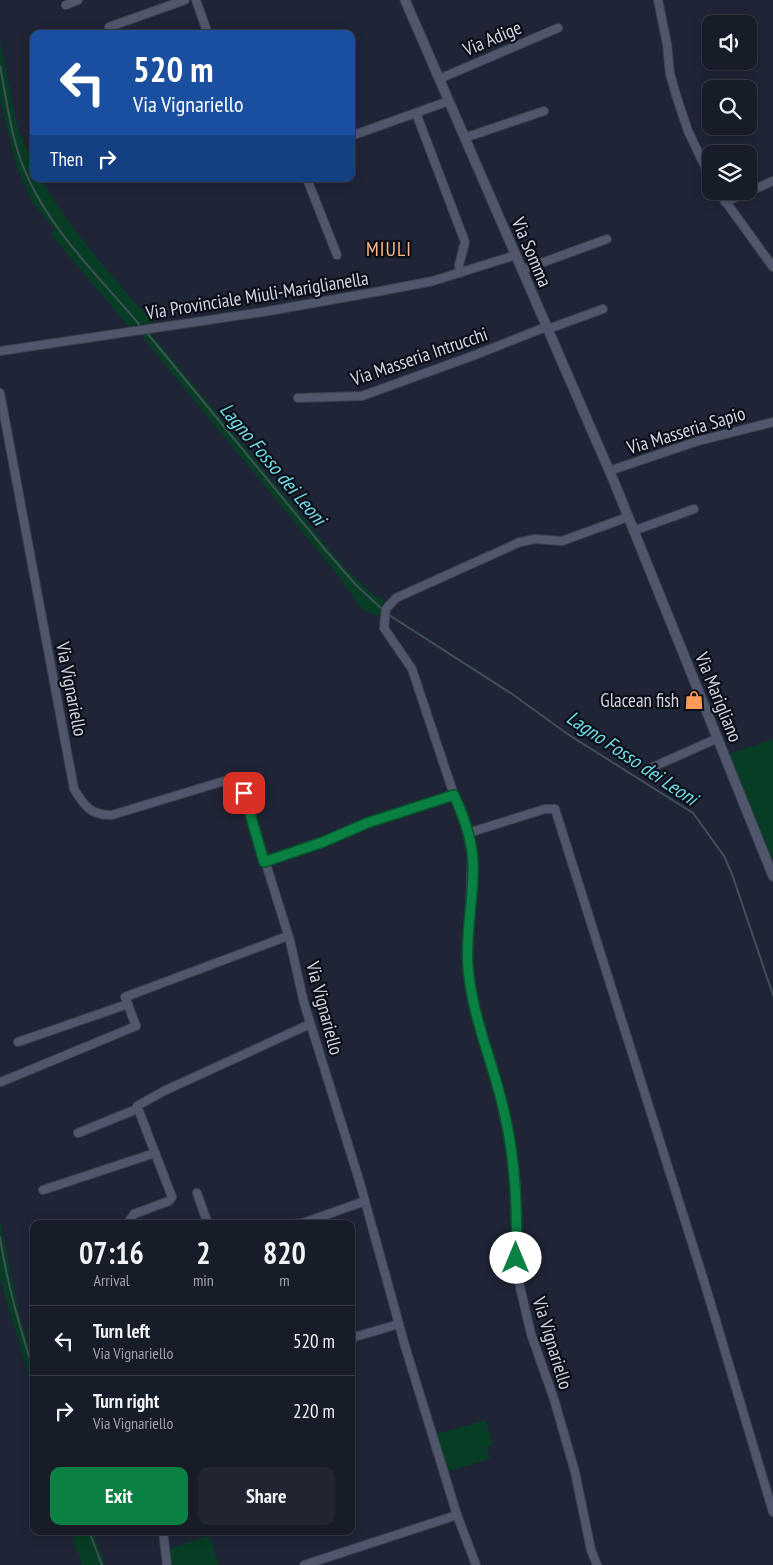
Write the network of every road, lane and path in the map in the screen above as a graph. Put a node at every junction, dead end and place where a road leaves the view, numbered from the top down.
1 (78, 0) edge
2 (185, 0) edge
3 (196, 0) edge
4 (404, 0) edge
5 (658, 0) edge
6 (66, 4) dead end
7 (109, 27) dead end
8 (558, 28) dead end
9 (207, 30) edge
10 (439, 79) junction
11 (449, 101) junction
12 (544, 111) dead end
13 (416, 114) junction
14 (355, 135) edge
15 (464, 138) junction
16 (702, 161) edge
17 (773, 181) edge
18 (308, 182) edge
19 (725, 202) joint
20 (607, 239) dead end
21 (337, 255) dead end
22 (516, 255) junction
23 (773, 267) edge
24 (522, 270) junction
25 (460, 273) junction
26 (603, 309) dead end
27 (547, 328) junction
28 (0, 351) edge
29 (0, 393) edge
30 (298, 398) dead end
31 (773, 422) edge
32 (609, 471) junction
33 (694, 509) dead end
34 (628, 516) junction
35 (633, 530) junction
36 (718, 738) junction
37 (644, 771) dead end
38 (454, 795) junction
39 (468, 833) junction
40 (264, 862) junction
41 (773, 876) edge
42 (288, 936) junction
43 (128, 1004) junction
44 (310, 1024) junction
45 (18, 1042) dead end
46 (0, 1082) edge
47 (137, 1110) junction
48 (78, 1133) dead end
49 (155, 1153) junction
50 (43, 1190) dead end
51 (197, 1193) dead end
52 (365, 1201) junction
53 (130, 1220) edge
54 (207, 1220) edge
55 (311, 1220) edge
56 (399, 1324) junction
57 (355, 1337) edge
58 (773, 1512) edge
59 (457, 1515) junction
60 (163, 1535) edge
61 (167, 1565) edge
62 (304, 1565) edge
63 (476, 1565) edge
64 (597, 1565) edge

1 - 6 street
2 - 7 street
3 - 9 street
4 - 10 street, Via Somma
5 - 16 street
8 - 10 street, Via Adige
10 - 11 street, Via Somma
11 - 13 street
11 - 15 street, Via Somma
12 - 15 street
13 - 14 street
13 - 25 street
15 - 22 street, Via Somma
17 - 19 street
18 - 21 street
19 - 23 street
20 - 24 street
22 - 24 street, Via Somma
22 - 25 street, Via Provinciale Miuli-Mariglianella
24 - 27 street, Via Somma
25 - 28 street, Via Provinciale Miuli-Mariglianella
26 - 27 street, Via Masseria Intrucchi
27 - 30 street, Via Masseria Intrucchi
27 - 32 street, Via Somma
29 - 40 street, Via Vignariello
31 - 32 street, Via Masseria Sapio
32 - 34 street, Via Somma
33 - 35 street
34 - 35 street, Via Marigliano
34 - 38 street, Via Vignariello
35 - 36 street, Via Marigliano
36 - 37 street
36 - 41 street, Via Marigliano
38 - 39 street, Via Vignariello
38 - 40 street
39 - 58 street
39 - 64 street, Via Vignariello
40 - 42 street, Via Vignariello
42 - 43 street
42 - 44 street, Via Vignariello
43 - 45 street
43 - 46 street
44 - 47 street
44 - 52 street, Via Vignariello
47 - 48 street
47 - 49 street
49 - 50 street
49 - 53 street
51 - 54 street
52 - 55 street
52 - 56 street, Via Vignariello
56 - 57 street
56 - 59 street, Via Vignariello
59 - 62 street
59 - 63 street, Via Vignariello
60 - 61 street

